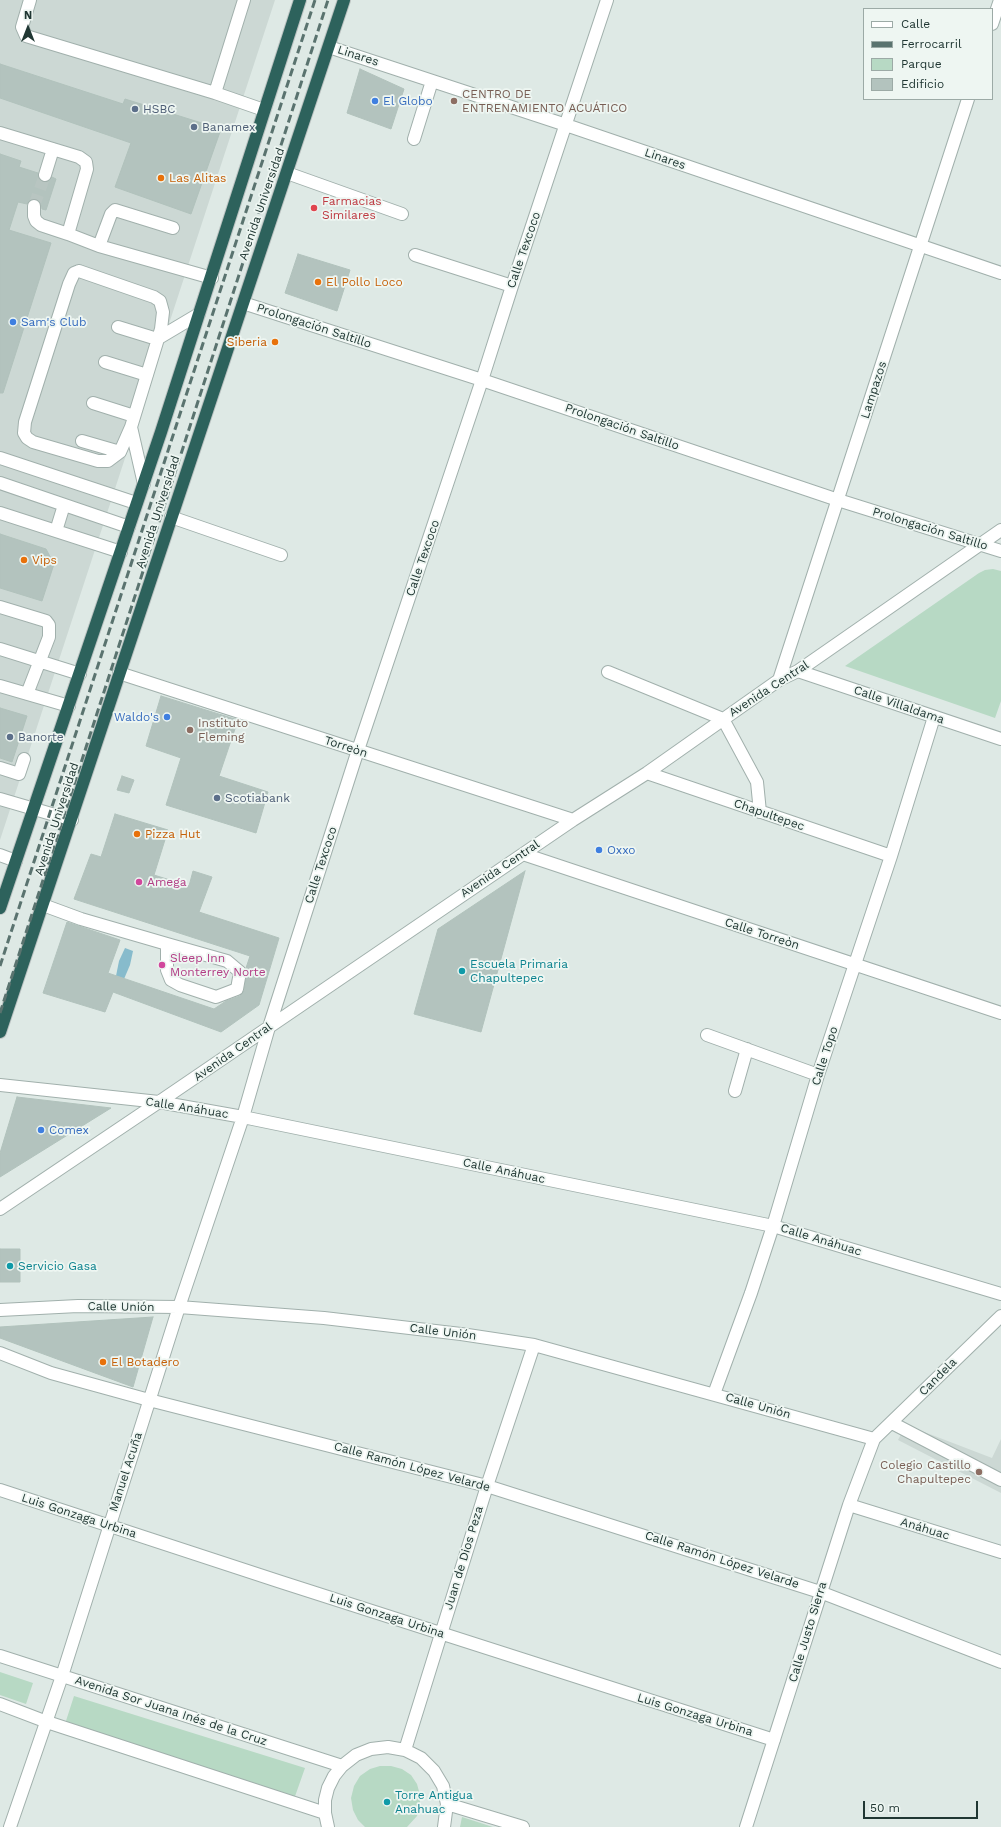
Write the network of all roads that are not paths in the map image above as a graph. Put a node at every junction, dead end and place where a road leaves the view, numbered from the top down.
1 (30, 0) edge
2 (244, 0) edge
3 (300, 0) edge
4 (344, 0) edge
5 (608, 0) edge
6 (999, 1) edge
7 (993, 21) edge
8 (329, 47) junction
9 (432, 81) junction
10 (214, 93) junction
11 (968, 100) edge
12 (264, 110) junction
13 (566, 125) junction
14 (0, 133) edge
15 (414, 139) dead end
16 (53, 149) junction
17 (287, 173) junction
18 (45, 175) tunnel mouth
19 (34, 206) tunnel mouth
20 (402, 214) dead end
21 (173, 228) dead end
22 (68, 234) junction
23 (99, 246) junction
24 (920, 246) junction
25 (415, 255) dead end
26 (1001, 273) edge
27 (212, 278) junction
28 (512, 286) junction
29 (243, 303) junction
30 (200, 314) junction
31 (118, 327) dead end
32 (157, 339) junction
33 (105, 362) dead end
34 (147, 375) junction
35 (482, 380) junction
36 (92, 403) dead end
37 (133, 421) junction
38 (82, 441) dead end
39 (120, 452) junction
40 (0, 458) edge
41 (0, 484) edge
42 (144, 484) junction
43 (838, 500) junction
44 (136, 504) junction
45 (64, 505) junction
46 (0, 513) edge
47 (172, 517) junction
48 (129, 527) junction
49 (1001, 530) edge
50 (56, 531) junction
51 (980, 544) junction
52 (1001, 551) edge
53 (121, 552) junction
54 (281, 555) dead end
55 (0, 606) edge
56 (0, 649) edge
57 (40, 662) junction
58 (798, 671) junction
59 (608, 672) dead end
60 (119, 673) junction
61 (80, 674) junction
62 (779, 680) junction
63 (0, 686) edge
64 (27, 694) junction
65 (69, 706) junction
66 (934, 717) junction
67 (723, 720) junction
68 (1001, 739) edge
69 (358, 750) junction
70 (24, 759) dead end
71 (0, 768) edge
72 (647, 773) junction
73 (0, 799) edge
74 (34, 809) junction
75 (760, 812) junction
76 (72, 820) junction
77 (573, 820) junction
78 (523, 854) junction
79 (0, 855) edge
80 (891, 856) junction
81 (16, 861) junction
82 (43, 905) junction
83 (0, 908) edge
84 (167, 944) junction
85 (855, 965) junction
86 (1001, 1013) edge
87 (269, 1027) junction
88 (0, 1032) edge
89 (707, 1035) dead end
90 (747, 1049) junction
91 (818, 1075) junction
92 (0, 1085) edge
93 (735, 1091) dead end
94 (159, 1102) junction
95 (242, 1117) junction
96 (0, 1209) edge
97 (773, 1226) junction
98 (1001, 1294) edge
99 (179, 1307) junction
100 (0, 1310) edge
101 (1001, 1316) edge
102 (534, 1345) junction
103 (0, 1353) edge
104 (714, 1394) junction
105 (149, 1400) junction
106 (892, 1423) junction
107 (874, 1439) junction
108 (1001, 1480) edge
109 (487, 1486) junction
110 (0, 1490) edge
111 (849, 1505) junction
112 (109, 1526) junction
113 (1001, 1552) edge
114 (820, 1592) junction
115 (440, 1633) junction
116 (0, 1656) edge
117 (1001, 1662) edge
118 (62, 1676) junction
119 (0, 1704) edge
120 (47, 1722) junction
121 (774, 1740) junction
122 (405, 1750) junction
123 (342, 1766) junction
124 (447, 1804) junction
125 (325, 1813) junction
126 (10, 1827) edge
127 (328, 1827) edge
128 (444, 1827) edge
129 (523, 1827) edge
130 (746, 1827) edge

1 - 10 street
2 - 10 street
3 - 12 highway, Avenida Universidad
4 - 8 highway, Avenida Universidad
5 - 13 street, Calle Texcoco
6 - 7 street
8 - 9 street, Linares
8 - 17 highway, Avenida Universidad
9 - 13 street, Linares
9 - 15 street
10 - 12 street
11 - 24 street, Lampazos
12 - 27 highway, Avenida Universidad
13 - 24 street, Linares
13 - 28 street, Calle Texcoco
14 - 16 street
16 - 18 street
16 - 22 street
17 - 20 street
17 - 29 highway, Avenida Universidad
19 - 22 street
21 - 23 street
22 - 23 street
23 - 27 street
24 - 26 street, Linares
24 - 43 street, Lampazos
25 - 28 street
27 - 30 highway, Avenida Universidad
28 - 35 street, Calle Texcoco
29 - 35 street, Prolongación Saltillo
29 - 47 highway, Avenida Universidad
30 - 32 street
30 - 42 highway, Avenida Universidad
31 - 32 street
32 - 34 street
32 - 39 street
33 - 34 street
34 - 37 street
35 - 43 street, Prolongación Saltillo
35 - 69 street, Calle Texcoco
36 - 37 street
37 - 39 street
37 - 42 street
38 - 39 street
40 - 44 street
41 - 45 street
42 - 44 highway, Avenida Universidad
43 - 51 street, Prolongación Saltillo
43 - 62 street, Lampazos
44 - 48 highway, Avenida Universidad
45 - 48 street
45 - 50 street
46 - 50 street
47 - 54 street
47 - 60 highway, Avenida Universidad
48 - 53 highway, Avenida Universidad
49 - 51 street, Avenida Central
50 - 53 street
51 - 52 street, Prolongación Saltillo
51 - 58 street, Avenida Central
53 - 61 highway, Avenida Universidad
55 - 57 street
56 - 57 street
57 - 61 street
57 - 64 street
58 - 62 street, Avenida Central
58 - 66 street, Calle Villaldama
59 - 67 street
60 - 69 street, Torreòn
60 - 76 highway, Avenida Universidad
61 - 65 highway, Avenida Universidad
62 - 67 street, Avenida Central
63 - 64 street
64 - 65 street
65 - 74 highway, Avenida Universidad
66 - 68 street, Calle Villaldama
66 - 80 street, Calle Topo
67 - 72 street, Avenida Central
67 - 75 street
69 - 77 street, Torreòn
69 - 87 street, Calle Texcoco
70 - 71 street
72 - 75 street, Chapultepec
72 - 77 street, Avenida Central
73 - 74 street
74 - 76 street
74 - 81 highway, Avenida Universidad
75 - 80 street, Chapultepec
76 - 82 highway, Avenida Universidad
77 - 78 street, Avenida Central
78 - 85 street, Calle Torreòn
78 - 87 street, Avenida Central
79 - 81 street
80 - 85 street, Calle Topo
81 - 83 highway, Avenida Universidad
82 - 84 street
82 - 88 highway, Avenida Universidad
84 - 84 street
85 - 86 street, Calle Torreòn
85 - 91 street, Calle Topo
87 - 94 street, Avenida Central
87 - 95 street, Calle Texcoco
89 - 90 street
90 - 91 street
90 - 93 street
91 - 97 street, Calle Topo
92 - 94 street, Calle Anáhuac
94 - 95 street, Calle Anáhuac
94 - 96 street, Avenida Central
95 - 97 street, Calle Anáhuac
95 - 99 street, Manuel Acuña
97 - 98 street, Calle Anáhuac
97 - 104 street, Calle Topo
99 - 100 street, Calle Unión
99 - 102 street, Calle Unión
99 - 105 street, Manuel Acuña
101 - 106 street, Candela
102 - 104 street, Calle Unión
102 - 109 street, Juan de Dios Peza
103 - 105 street, Calle Ramón López Velarde
104 - 107 street, Calle Unión
105 - 109 street, Calle Ramón López Velarde
105 - 112 street, Manuel Acuña
106 - 107 street, Candela
106 - 108 street
107 - 111 street, Calle Justo Sierra
109 - 114 street, Calle Ramón López Velarde
109 - 115 street, Juan de Dios Peza
110 - 112 street, Luis Gonzaga Urbina
111 - 113 street, Anáhuac
111 - 114 street, Calle Justo Sierra
112 - 115 street, Luis Gonzaga Urbina
112 - 118 street, Manuel Acuña
114 - 117 street, Calle Ramón López Velarde
114 - 121 street, Calle Justo Sierra
115 - 121 street, Luis Gonzaga Urbina
115 - 122 street, Juan de Dios Peza
116 - 118 street, Avenida Sor Juana Inés de la Cruz
118 - 120 street, Manuel Acuña
118 - 123 street, Avenida Sor Juana Inés de la Cruz
119 - 120 street
120 - 125 street
120 - 126 street, Manuel Acuña
121 - 130 street, Calle Justo Sierra
122 - 123 street
122 - 124 street
123 - 125 street
124 - 128 street
124 - 129 street
125 - 127 street

